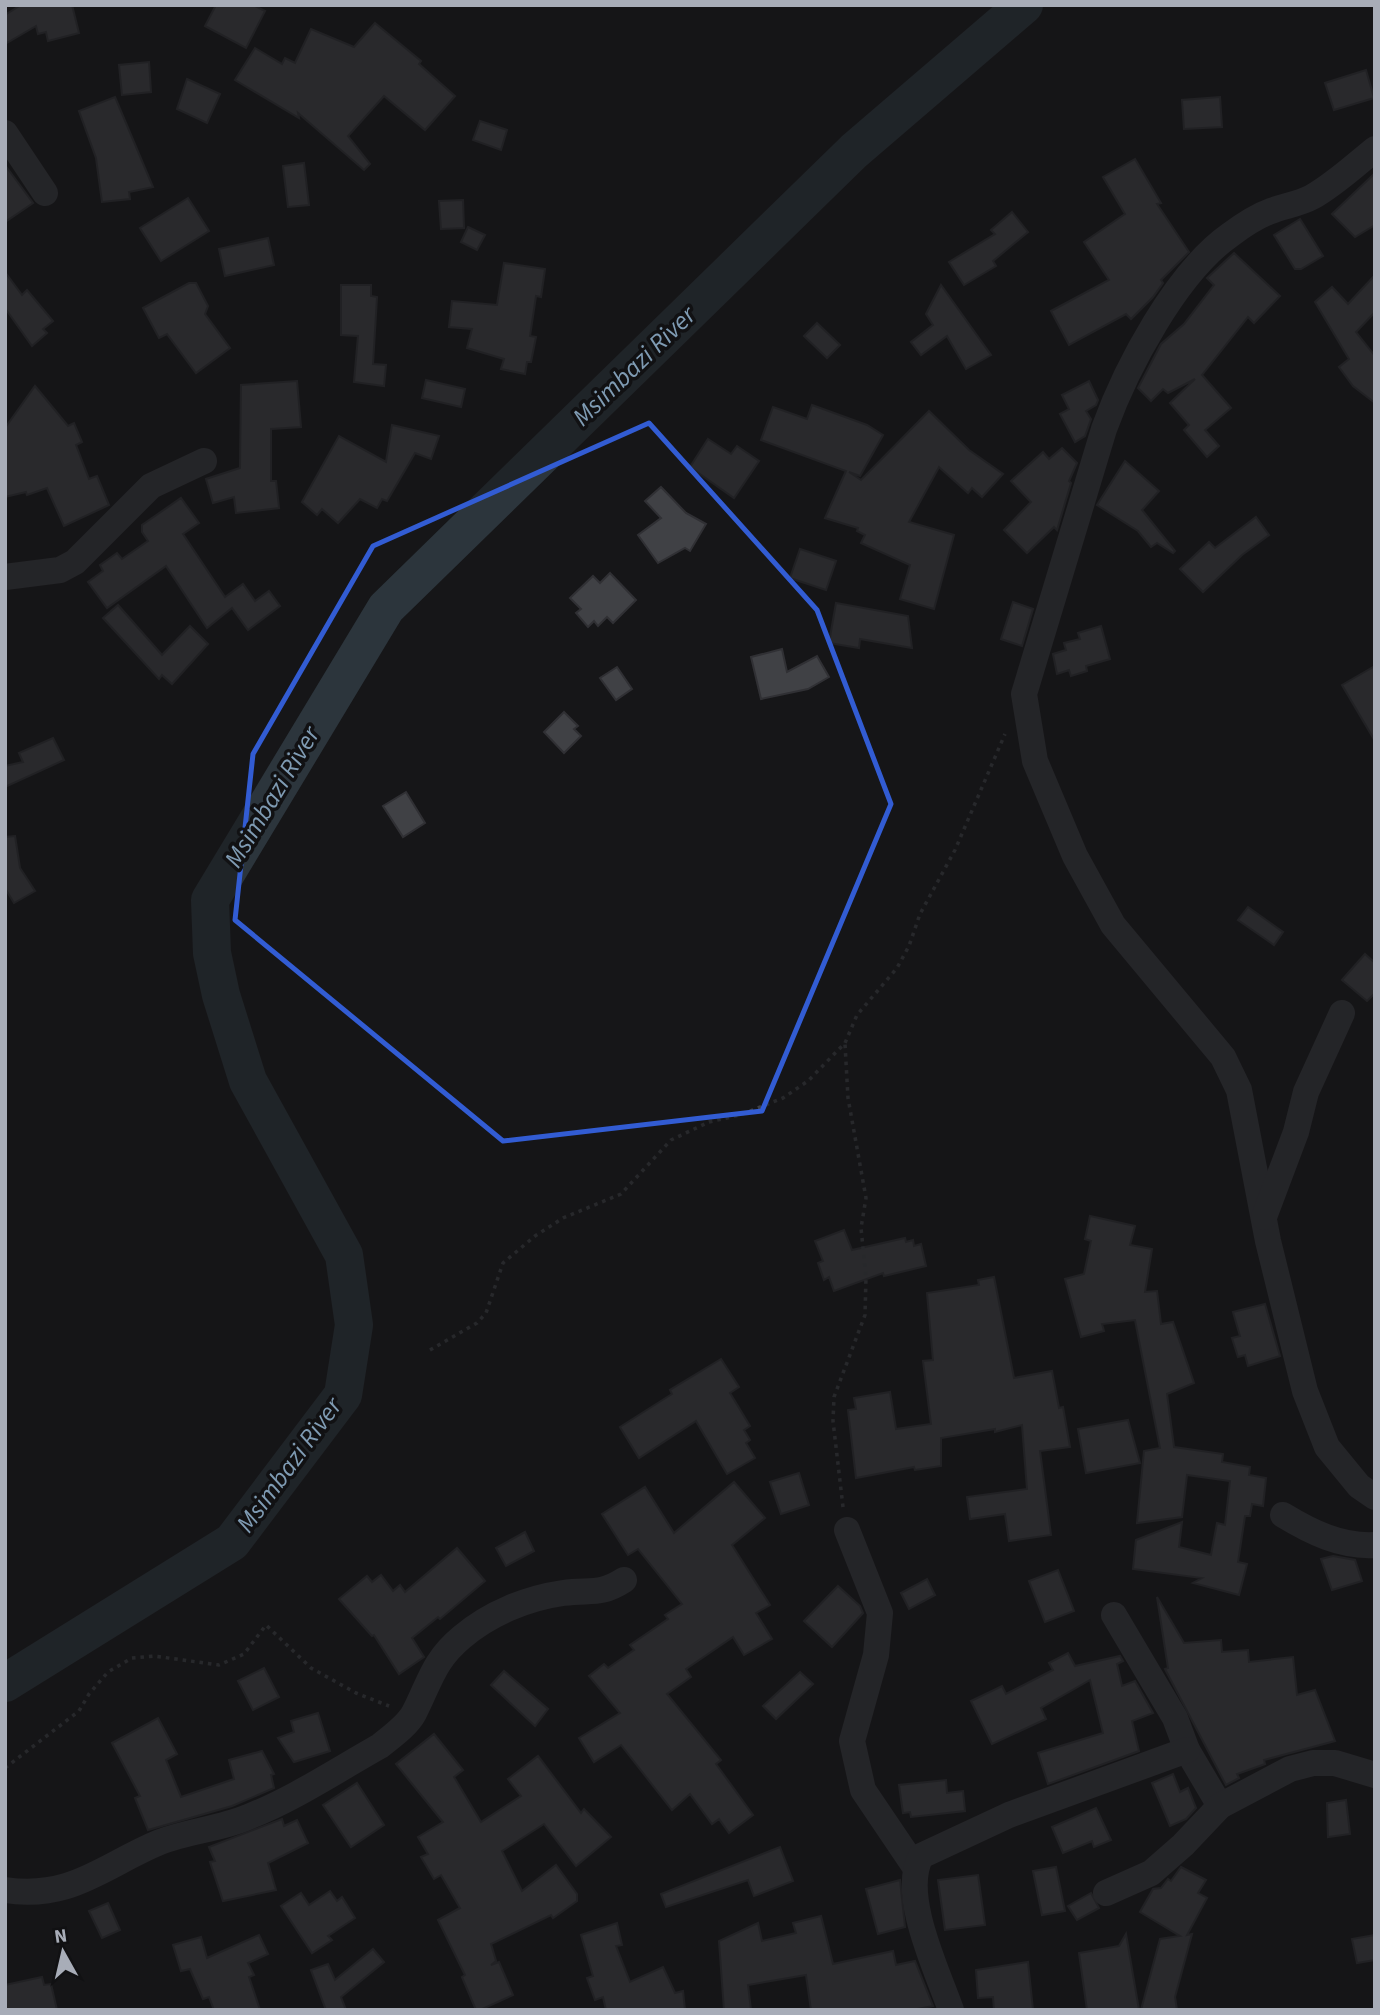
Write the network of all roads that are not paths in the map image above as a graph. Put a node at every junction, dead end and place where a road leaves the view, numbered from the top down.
1 (5, 133) edge
2 (1375, 149) edge
3 (45, 193) dead end
4 (204, 461) dead end
5 (5, 577) edge
6 (1342, 1013) dead end
7 (1263, 1217) junction
8 (1375, 1497) edge
9 (1283, 1515) dead end
10 (847, 1530) road end
11 (1375, 1545) edge
12 (624, 1580) dead end
13 (1114, 1615) dead end
14 (1187, 1750) junction
15 (1375, 1774) edge
16 (1220, 1806) junction
17 (915, 1867) junction
18 (5, 1890) edge
19 (1106, 1893) dead end
20 (951, 2010) edge

1 - 3 street
2 - 7 street
4 - 5 street
6 - 7 street
7 - 8 street
9 - 11 street
10 - 17 street
12 - 18 street
13 - 14 street
14 - 16 street
14 - 17 street
15 - 16 street
16 - 19 street
17 - 20 street

